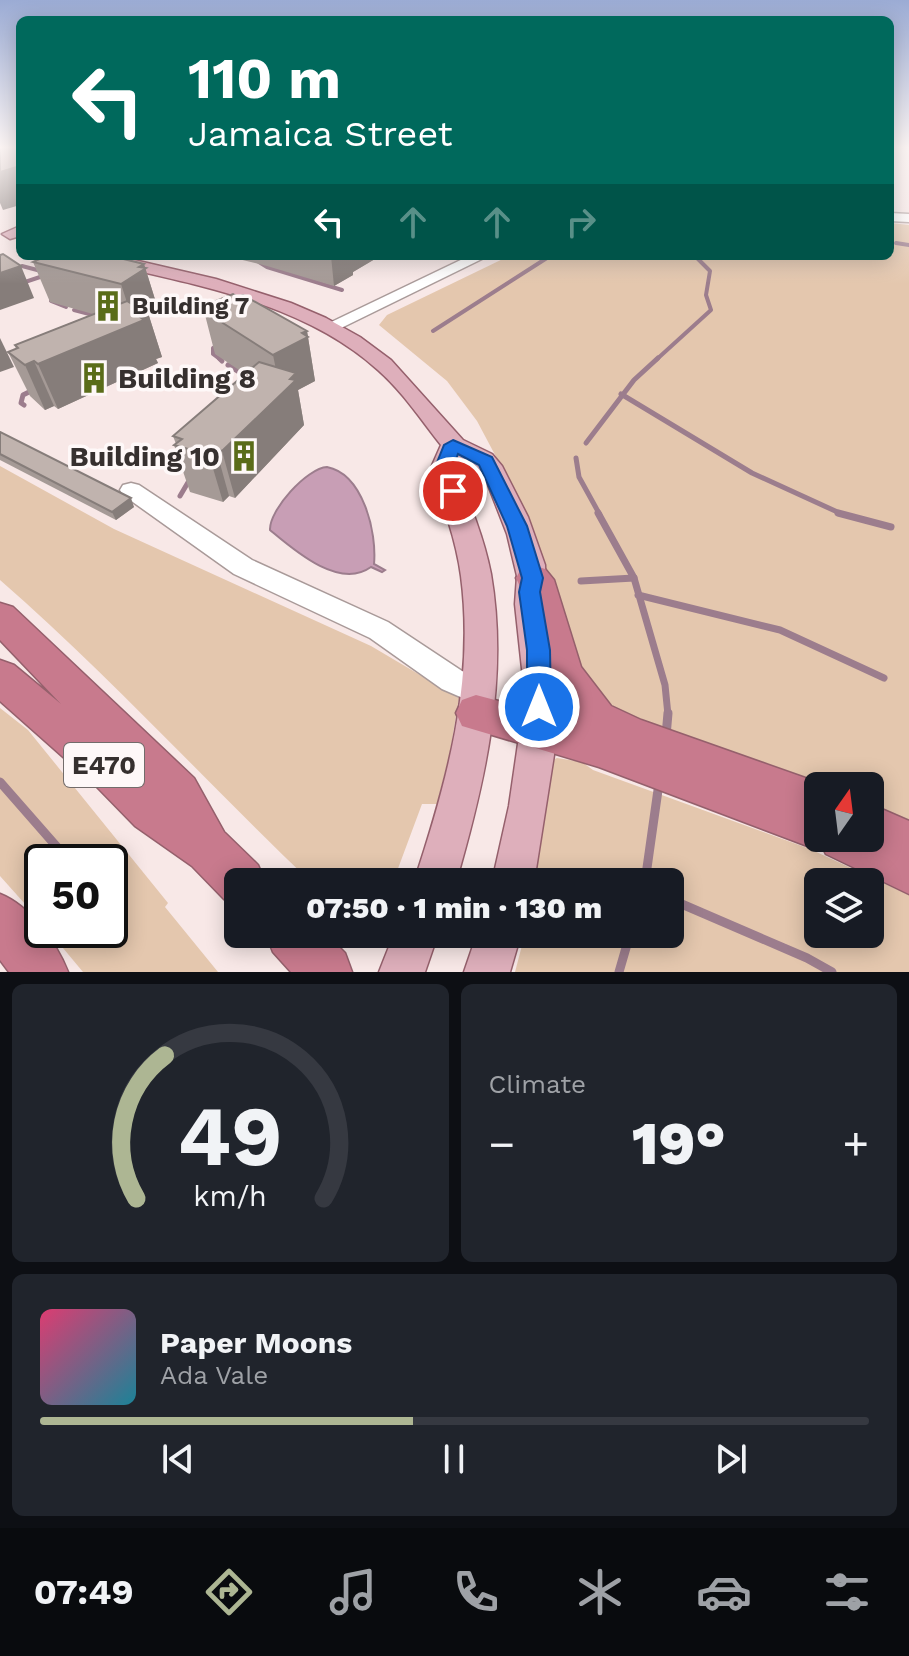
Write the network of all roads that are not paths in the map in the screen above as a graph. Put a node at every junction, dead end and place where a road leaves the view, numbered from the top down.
1 (112, 260) edge
2 (171, 260) edge
3 (472, 260) edge
4 (193, 280) junction
5 (329, 327) junction
6 (453, 445) junction
7 (131, 490) dead end
8 (533, 578) junction
9 (0, 617) edge
10 (0, 677) edge
11 (478, 702) junction
12 (537, 729) junction
13 (602, 736) junction
14 (762, 794) junction
15 (804, 802) edge
16 (804, 819) edge
17 (884, 833) edge
18 (909, 845) edge
19 (871, 852) edge
20 (225, 866) edge
21 (439, 868) edge
22 (516, 868) edge
23 (909, 870) edge
24 (0, 919) edge
25 (304, 948) edge
26 (411, 948) edge
27 (495, 948) edge
28 (42, 972) edge
29 (326, 972) edge
30 (402, 972) edge
31 (487, 972) edge

1 - 4 main road
2 - 4 main road
3 - 5 street
4 - 5 main road
5 - 6 main road
6 - 8 main road
6 - 11 main road
7 - 11 street
8 - 12 main road
8 - 13 highway
9 - 20 highway
10 - 20 highway, E470
11 - 12 highway
11 - 21 main road
12 - 13 highway
12 - 22 main road
13 - 14 highway
14 - 15 highway
14 - 16 highway
17 - 18 highway
19 - 23 highway
24 - 28 highway
25 - 29 highway
26 - 30 main road
27 - 31 main road

